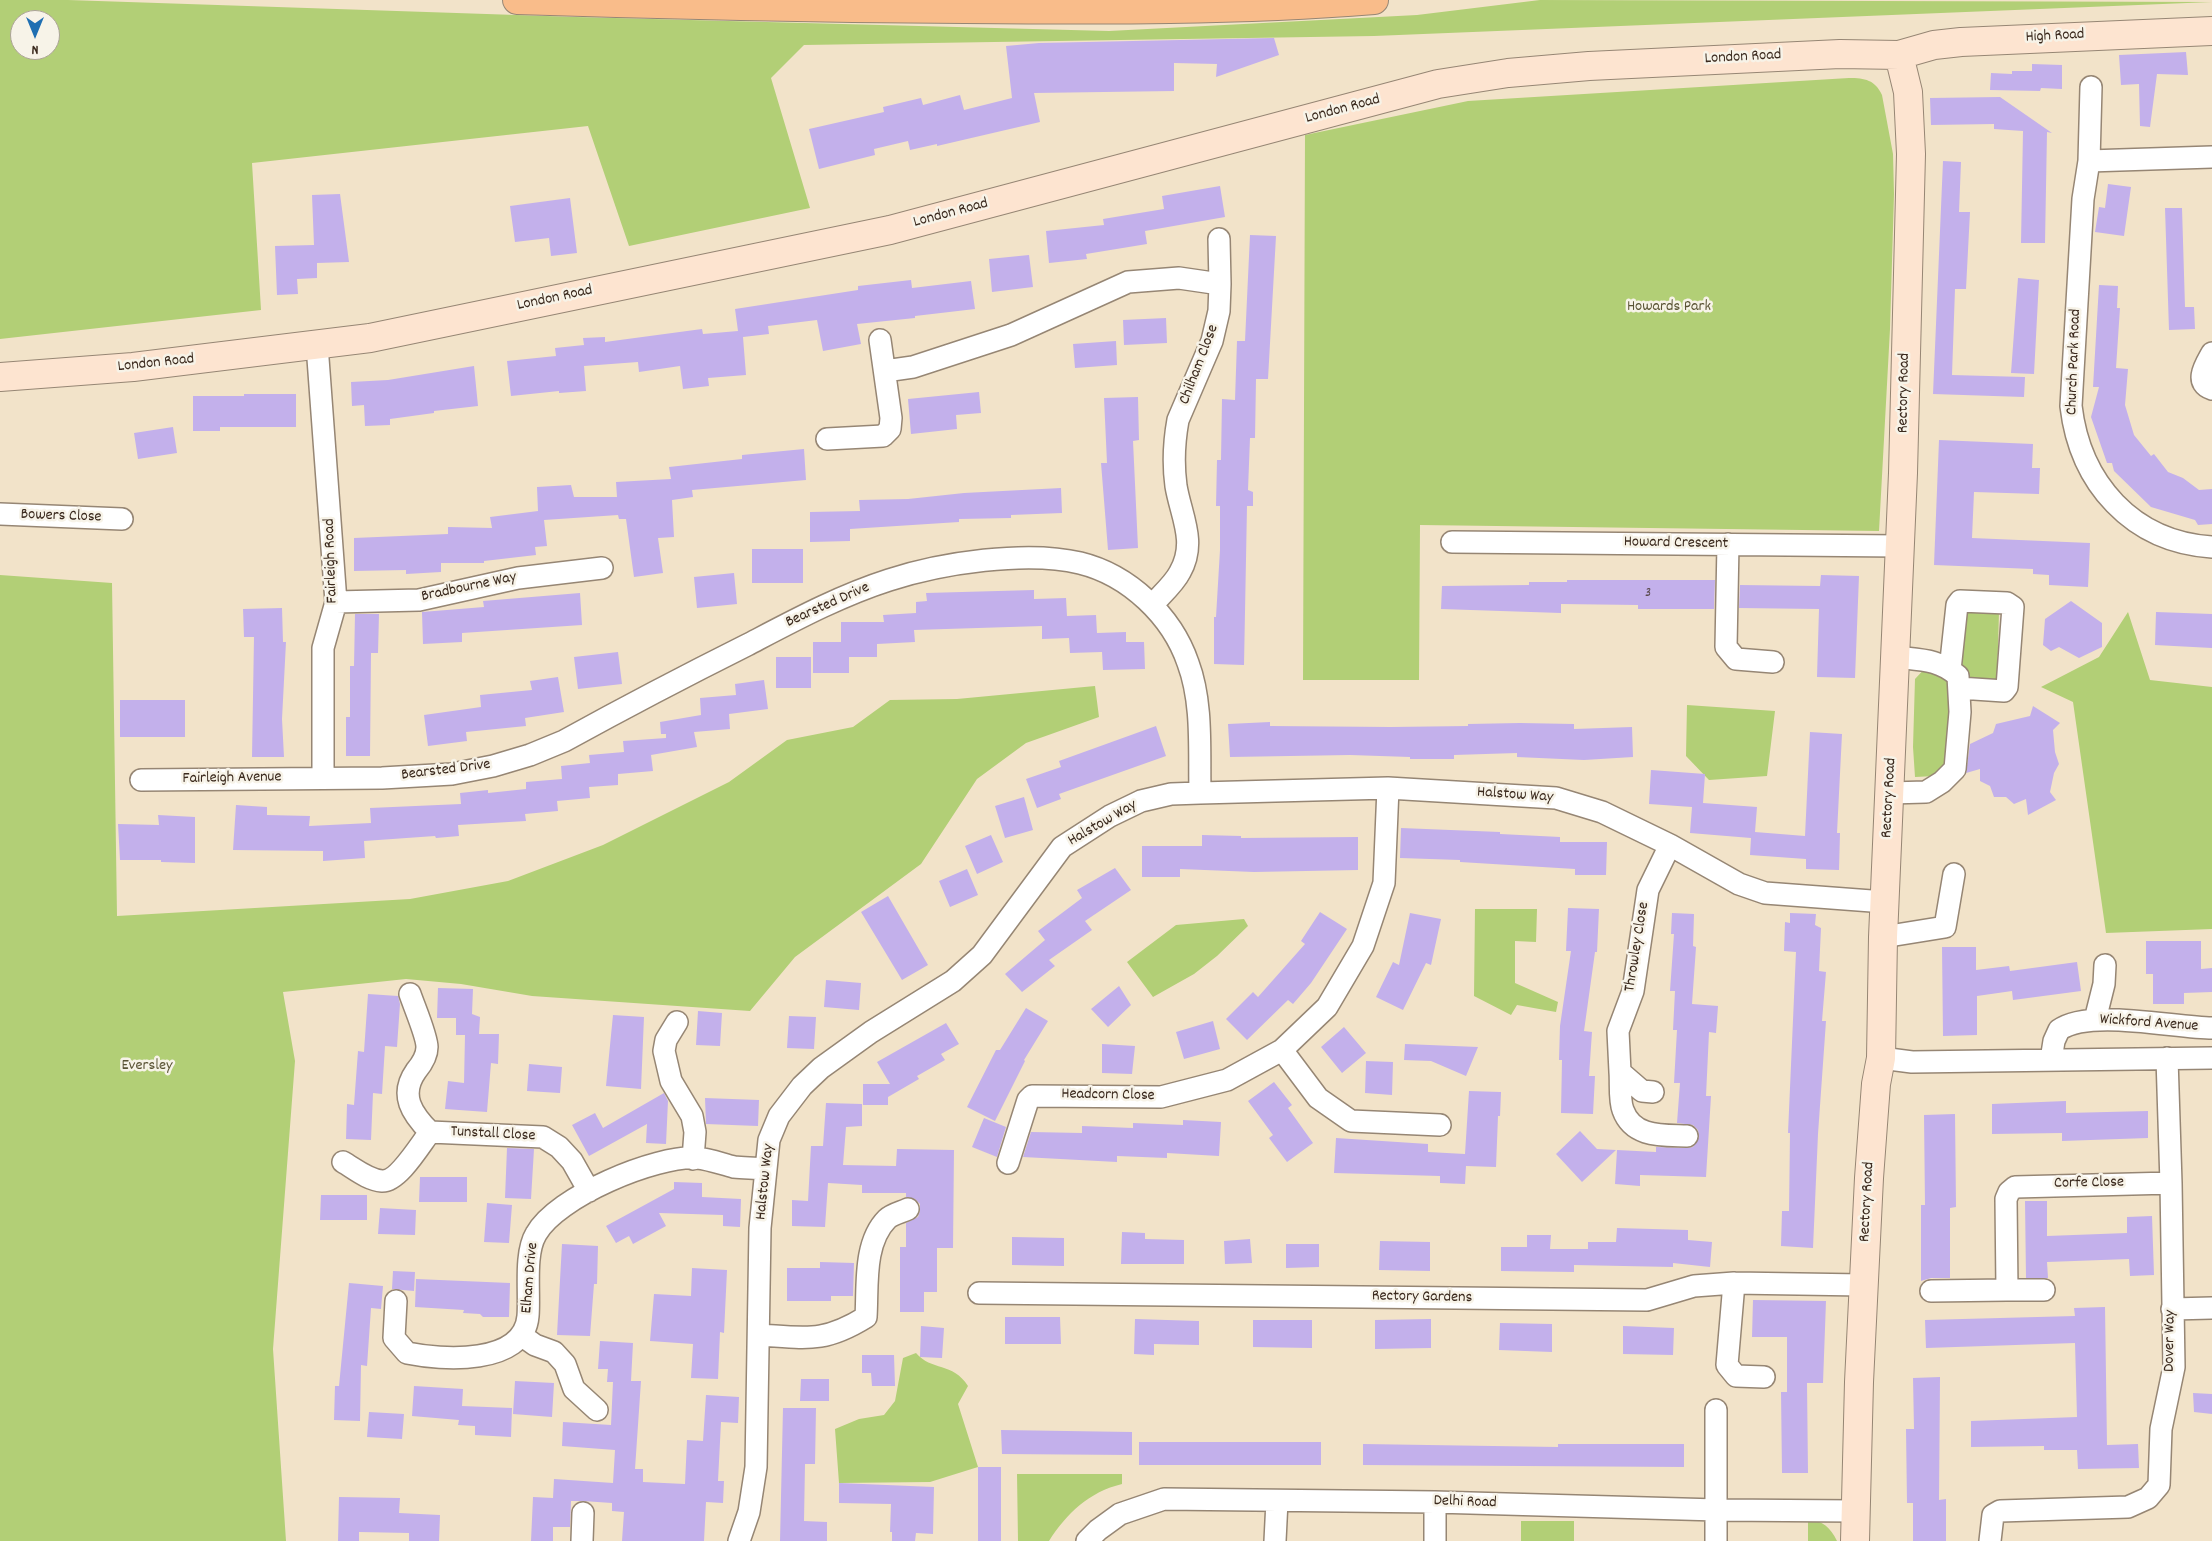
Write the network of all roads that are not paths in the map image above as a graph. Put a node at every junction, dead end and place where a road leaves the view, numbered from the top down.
1 (517, 0) edge
2 (1374, 0) edge
3 (2212, 31) edge
4 (1899, 55) junction
5 (2091, 87) dead end
6 (2212, 157) edge
7 (2089, 161) junction
8 (1219, 239) dead end
9 (1220, 284) junction
10 (880, 340) dead end
11 (317, 345) junction
12 (2212, 353) edge
13 (885, 371) junction
14 (0, 377) edge
15 (2212, 389) edge
16 (828, 439) dead end
17 (0, 514) edge
18 (122, 519) dead end
19 (1452, 542) dead end
20 (1728, 544) junction
21 (1900, 546) junction
22 (2212, 547) edge
23 (602, 568) dead end
24 (336, 602) junction
25 (1152, 605) junction
26 (1896, 658) junction
27 (1773, 662) dead end
28 (323, 777) junction
29 (142, 780) dead end
30 (1388, 788) junction
31 (1200, 792) junction
32 (1890, 792) junction
33 (1670, 845) junction
34 (1954, 874) dead end
35 (1885, 902) junction
36 (1883, 937) junction
37 (2105, 964) dead end
38 (410, 994) dead end
39 (2094, 1020) junction
40 (677, 1022) dead end
41 (2212, 1028) edge
42 (1282, 1050) junction
43 (1881, 1058) junction
44 (2167, 1058) junction
45 (2212, 1058) edge
46 (2051, 1060) junction
47 (1620, 1072) junction
48 (1653, 1092) dead end
49 (1440, 1125) dead end
50 (430, 1132) junction
51 (1686, 1136) dead end
52 (693, 1159) junction
53 (343, 1162) dead end
54 (1008, 1163) dead end
55 (764, 1169) junction
56 (2171, 1183) junction
57 (589, 1191) junction
58 (908, 1209) dead end
59 (1734, 1283) junction
60 (1863, 1285) junction
61 (2007, 1290) junction
62 (2044, 1290) dead end
63 (1931, 1291) dead end
64 (979, 1294) dead end
65 (396, 1301) dead end
66 (2212, 1308) edge
67 (2172, 1309) junction
68 (521, 1335) junction
69 (760, 1335) junction
70 (1764, 1377) dead end
71 (597, 1410) dead end
72 (1716, 1410) dead end
73 (1276, 1501) junction
74 (1435, 1502) junction
75 (1717, 1510) junction
76 (1856, 1511) junction
77 (583, 1513) dead end
78 (582, 1541) edge
79 (739, 1541) edge
80 (1087, 1541) edge
81 (1275, 1541) edge
82 (1435, 1541) edge
83 (1716, 1541) edge
84 (1855, 1541) edge
85 (1990, 1541) edge

1 - 2 highway
3 - 4 main road, High Road
4 - 11 main road, London Road
4 - 21 main road, Rectory Road
5 - 7 street, Church Park Road
6 - 7 street
7 - 22 street, Church Park Road
8 - 9 street, Chilham Close
9 - 13 street
9 - 25 street, Chilham Close
10 - 13 street
11 - 14 main road, London Road
11 - 24 street, Fairleigh Road
12 - 15 street
13 - 16 street
17 - 18 street, Bowers Close
19 - 20 street, Howard Crescent
20 - 21 street, Howard Crescent
20 - 27 street
21 - 26 main road, Rectory Road
23 - 24 street, Bradbourne Way
24 - 28 street, Fairleigh Road
25 - 28 street, Bearsted Drive
25 - 31 street, Bearsted Drive
26 - 32 main road, Rectory Road
26 - 32 street
28 - 29 street, Fairleigh Avenue
30 - 31 street, Halstow Way
30 - 33 street, Halstow Way
30 - 42 street, Headcorn Close
31 - 55 street, Halstow Way
32 - 35 main road, Rectory Road
33 - 35 street, Halstow Way
33 - 47 street, Throwley Close
34 - 36 street
35 - 36 main road, Rectory Road
36 - 43 main road, Rectory Road
37 - 39 street
38 - 50 street, Tunstall Close
39 - 41 street, Wickford Avenue
39 - 46 street, Wickford Avenue
40 - 52 street
42 - 49 street
42 - 54 street, Headcorn Close
43 - 46 street, Wickford Avenue
43 - 60 main road, Rectory Road
44 - 45 street, Wickford Avenue
44 - 46 street, Wickford Avenue
44 - 56 street, Dover Way
47 - 48 street
47 - 51 street, Throwley Close
50 - 53 street, Tunstall Close
50 - 57 street, Tunstall Close
52 - 55 street, Elham Drive
52 - 57 street, Elham Drive
55 - 69 street, Halstow Way
56 - 61 street, Corfe Close
56 - 67 street, Dover Way
57 - 68 street, Elham Drive
58 - 69 street
59 - 60 street, Rectory Gardens
59 - 64 street, Rectory Gardens
59 - 70 street
60 - 76 main road, Rectory Road
61 - 62 street
61 - 63 street
65 - 68 street, Elham Drive
66 - 67 street
67 - 85 street, Dover Way
68 - 71 street
69 - 79 street, Halstow Way
72 - 75 street
73 - 74 street, Delhi Road
73 - 80 street, Delhi Road
73 - 81 street
74 - 75 street, Delhi Road
74 - 82 street
75 - 76 street, Delhi Road
75 - 83 street
76 - 84 main road, Rectory Road
77 - 78 street

